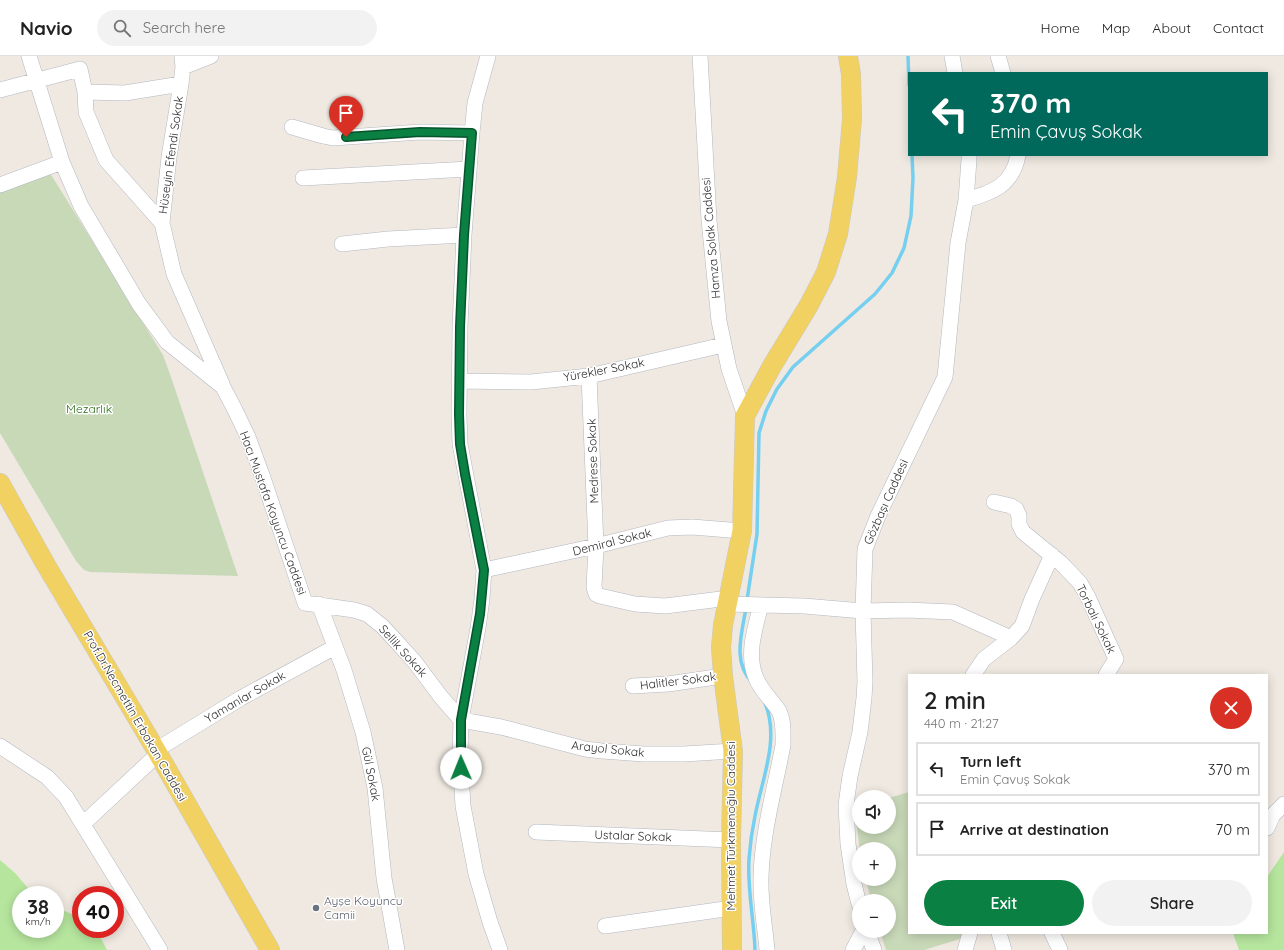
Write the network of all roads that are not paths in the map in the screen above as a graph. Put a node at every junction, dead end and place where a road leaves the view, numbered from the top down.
1 (29, 56) edge
2 (211, 56) edge
3 (488, 56) edge
4 (700, 56) edge
5 (848, 56) edge
6 (952, 56) edge
7 (998, 56) edge
8 (183, 62) edge
9 (955, 72) edge
10 (1003, 72) edge
11 (37, 80) junction
12 (181, 84) junction
13 (0, 90) edge
14 (85, 92) junction
15 (292, 127) dead end
16 (472, 133) junction
17 (968, 156) edge
18 (1018, 156) edge
19 (62, 162) junction
20 (469, 169) junction
21 (303, 178) dead end
22 (0, 185) edge
23 (966, 200) junction
24 (162, 223) junction
25 (464, 235) junction
26 (342, 244) dead end
27 (723, 345) junction
28 (589, 376) junction
29 (459, 382) junction
30 (223, 387) junction
31 (745, 416) junction
32 (0, 483) edge
33 (994, 502) dead end
34 (742, 531) junction
35 (596, 546) junction
36 (1052, 555) junction
37 (484, 570) junction
38 (732, 602) junction
39 (312, 603) junction
40 (758, 605) junction
41 (862, 612) junction
42 (1011, 638) junction
43 (335, 647) junction
44 (974, 674) edge
45 (1107, 674) edge
46 (723, 676) junction
47 (633, 686) dead end
48 (461, 720) junction
49 (0, 746) edge
50 (733, 751) junction
51 (157, 752) junction
52 (1284, 804) edge
53 (83, 824) junction
54 (1268, 826) edge
55 (536, 832) dead end
56 (730, 840) junction
57 (856, 894) edge
58 (732, 908) junction
59 (605, 926) dead end
60 (970, 934) edge
61 (999, 934) edge
62 (1052, 934) edge
63 (859, 938) edge
64 (870, 938) edge
65 (160, 950) edge
66 (270, 950) edge
67 (397, 950) edge
68 (500, 950) edge
69 (732, 950) edge
70 (767, 950) edge
71 (853, 950) edge
72 (874, 950) edge
73 (965, 950) edge
74 (1004, 950) edge
75 (1060, 950) edge

1 - 11 street, Hacı Mustafa Koyuncu Caddesi
2 - 8 street
3 - 16 street
4 - 27 street, Hamza Solak Caddesi
5 - 31 main road, Mehmet Türkmenoğlu Caddesi
6 - 9 street
7 - 10 street
8 - 12 street, Hüseyin Efendi Sokak
11 - 13 street
11 - 14 street
11 - 19 street, Hacı Mustafa Koyuncu Caddesi
12 - 14 street
12 - 24 street, Hüseyin Efendi Sokak
14 - 24 street
15 - 16 street
16 - 20 street
17 - 23 street, Gözbaşı Caddesi
18 - 23 street
19 - 22 street
19 - 30 street, Hacı Mustafa Koyuncu Caddesi
20 - 21 street
20 - 25 street
23 - 41 street, Gözbaşı Caddesi
24 - 30 street, Hüseyin Efendi Sokak
25 - 26 street
25 - 29 street
27 - 28 street, Yürekler Sokak
27 - 31 street, Hamza Solak Caddesi
28 - 29 street, Yürekler Sokak
28 - 35 street, Medrese Sokak
29 - 37 street
30 - 39 street, Hacı Mustafa Koyuncu Caddesi
31 - 34 main road, Mehmet Türkmenoğlu Caddesi
32 - 51 main road, Prof.Dr.Necmettin Erbakan Caddesi
33 - 36 street, Torbalı Sokak
34 - 35 street, Demiral Sokak
34 - 38 main road, Mehmet Türkmenoğlu Caddesi
35 - 37 street, Demiral Sokak
35 - 38 street, Medrese Sokak
36 - 42 street
36 - 45 street, Torbalı Sokak
37 - 48 street
38 - 40 street
38 - 46 main road, Mehmet Türkmenoğlu Caddesi
39 - 43 street, Gül Sokak
39 - 48 street, Sellik Sokak
40 - 41 street
40 - 70 street
41 - 42 street
41 - 57 street, Gözbaşı Caddesi
42 - 44 street
43 - 51 street, Yamanlar Sokak
43 - 67 street, Gül Sokak
46 - 47 street, Halitler Sokak
46 - 50 main road, Mehmet Türkmenoğlu Caddesi
48 - 50 street, Arayol Sokak
48 - 68 street
49 - 53 street
50 - 56 main road, Mehmet Türkmenoğlu Caddesi
51 - 53 street, Yamanlar Sokak
51 - 66 main road, Prof.Dr.Necmettin Erbakan Caddesi
52 - 54 street
53 - 65 street
55 - 56 street, Ustalar Sokak
56 - 58 main road, Mehmet Türkmenoğlu Caddesi
58 - 59 street
58 - 69 main road, Mehmet Türkmenoğlu Caddesi
60 - 73 street
61 - 74 street
62 - 75 street
63 - 71 street
64 - 72 street

